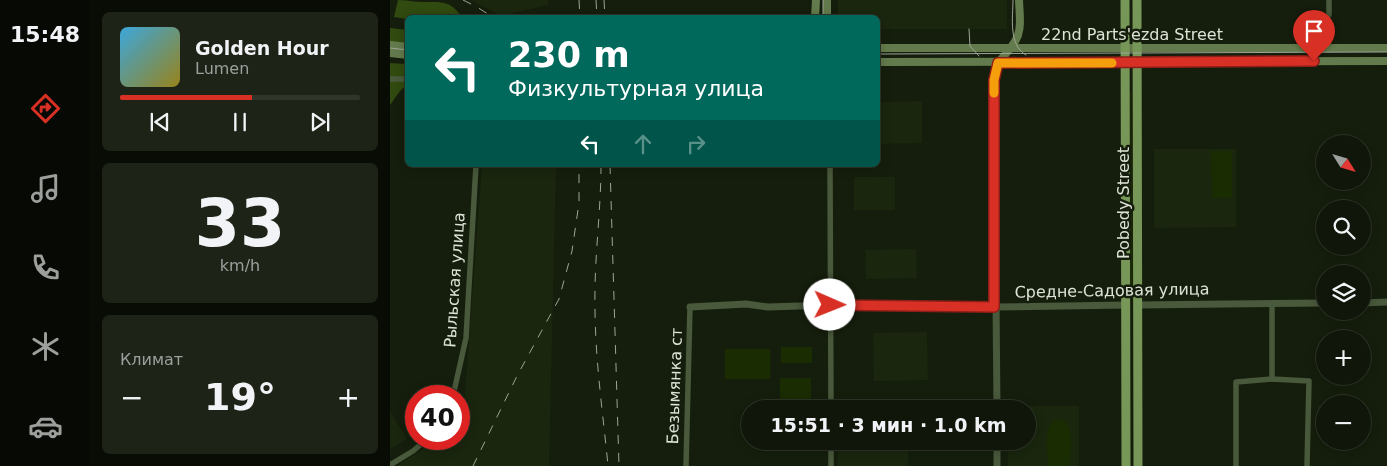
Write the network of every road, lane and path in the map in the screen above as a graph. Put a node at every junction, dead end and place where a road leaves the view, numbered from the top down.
1 (816, 0) edge
2 (827, 0) edge
3 (1019, 0) edge
4 (1125, 0) edge
5 (1136, 0) edge
6 (1329, 0) edge
7 (1329, 14) dead end
8 (816, 15) edge
9 (827, 15) edge
10 (1136, 15) junction
11 (1125, 17) junction
12 (390, 45) edge
13 (405, 47) edge
14 (880, 48) edge
15 (1011, 48) junction
16 (1387, 48) edge
17 (1126, 49) junction
18 (1136, 49) junction
19 (390, 53) edge
20 (405, 55) edge
21 (1387, 61) edge
22 (880, 62) edge
23 (1136, 62) junction
24 (998, 63) junction
25 (1125, 63) junction
26 (390, 79) edge
27 (405, 80) edge
28 (1126, 92) junction
29 (1137, 92) junction
30 (476, 167) edge
31 (830, 167) edge
32 (1387, 302) edge
33 (1316, 303) edge
34 (1371, 303) edge
35 (1272, 304) junction
36 (830, 305) junction
37 (1126, 305) junction
38 (1138, 305) junction
39 (690, 306) joint
40 (994, 307) junction
41 (1272, 379) junction
42 (455, 385) edge
43 (831, 400) edge
44 (997, 400) edge
45 (414, 450) edge
46 (831, 450) edge
47 (997, 450) edge
48 (390, 465) edge
49 (686, 466) edge
50 (832, 466) edge
51 (997, 466) edge
52 (1126, 466) edge
53 (1138, 466) edge
54 (1236, 466) edge
55 (1307, 466) edge

1 - 8 main road
2 - 9 main road
3 - 15 main road
4 - 11 main road, Pobedy Street
5 - 10 main road, Pobedy Street
6 - 7 street
10 - 11 main road
10 - 18 main road, Pobedy Street
11 - 17 main road, Pobedy Street
12 - 13 main road
14 - 15 main road, 22nd Parts'ezda Street
15 - 17 main road, 22nd Parts'ezda Street
15 - 24 main road
16 - 18 main road, 22nd Parts'ezda Street
17 - 18 main road, 22nd Parts'ezda Street
17 - 25 main road, Pobedy Street
18 - 23 main road, Pobedy Street
19 - 20 main road
21 - 23 main road, 22nd Parts'ezda Street
22 - 24 main road, 22nd Parts'ezda Street
23 - 25 main road, 22nd Parts'ezda Street
23 - 29 main road, Pobedy Street
24 - 25 main road, 22nd Parts'ezda Street
24 - 40 street
25 - 28 main road, Pobedy Street
26 - 27 street
28 - 29 main road
28 - 37 main road, Pobedy Street
29 - 38 main road, Pobedy Street
30 - 42 street, Рыльская улица
31 - 36 street
32 - 34 street
33 - 35 street, Средне-Садовая улица
35 - 38 street, Средне-Садовая улица
35 - 41 street
36 - 39 street, Средне-Садовая улица
36 - 40 street, Средне-Садовая улица
36 - 43 street
37 - 38 main road, Средне-Садовая улица
37 - 40 street, Средне-Садовая улица
37 - 52 main road, Pobedy Street
38 - 53 main road, Pobedy Street
39 - 49 street, Безымянка ст
40 - 44 street
41 - 54 street
41 - 55 street
45 - 48 street
46 - 50 street
47 - 51 street

